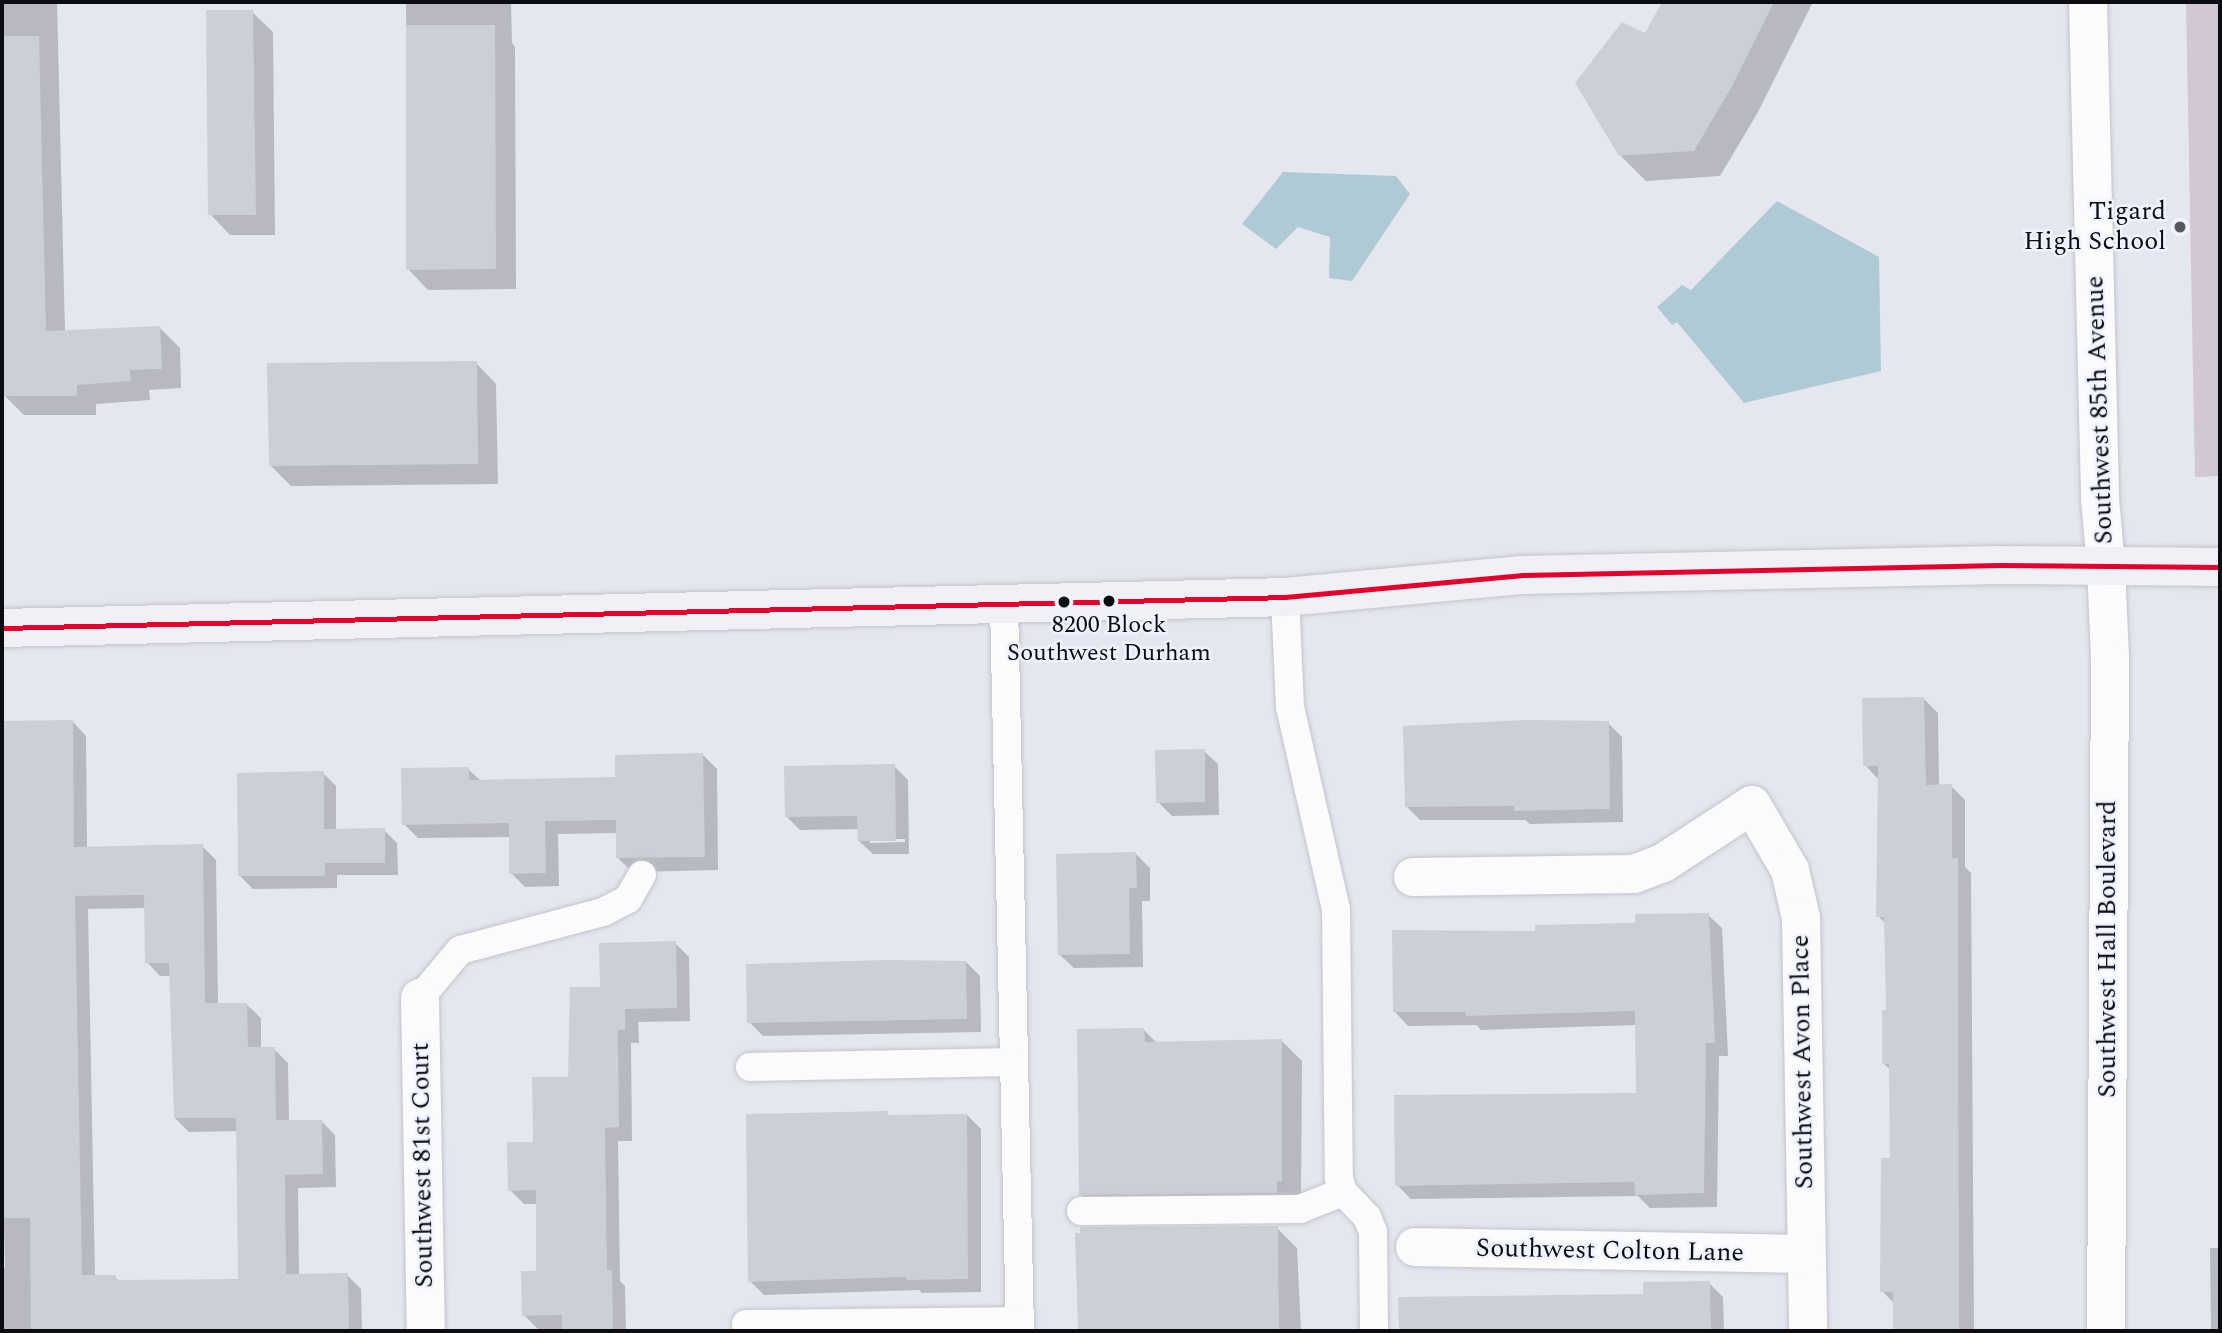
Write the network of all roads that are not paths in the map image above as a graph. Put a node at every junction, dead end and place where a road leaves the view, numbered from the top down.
1 (2088, 2) edge
2 (2106, 566) junction
3 (2220, 567) edge
4 (1285, 597) junction
5 (1004, 604) junction
6 (2, 628) edge
7 (642, 875) dead end
8 (1413, 877) dead end
9 (420, 998) joint
10 (1014, 1062) junction
11 (750, 1068) dead end
12 (1343, 1192) junction
13 (1081, 1211) dead end
14 (1415, 1247) dead end
15 (1805, 1254) junction
16 (746, 1324) dead end
17 (1020, 1326) edge
18 (426, 1331) edge
19 (1374, 1331) edge
20 (1808, 1331) edge
21 (2106, 1331) edge

1 - 2 street, Southwest 85th Avenue
2 - 3 main road
2 - 4 main road
2 - 21 street, Southwest Hall Boulevard
4 - 5 main road
4 - 12 lane
5 - 6 main road
5 - 10 lane
7 - 9 lane
8 - 15 street, Southwest Avon Place
9 - 18 street, Southwest 81st Court
10 - 11 lane
10 - 17 lane
12 - 13 lane
12 - 19 lane
14 - 15 street, Southwest Colton Lane
15 - 20 street, Southwest Avon Place
16 - 17 lane

